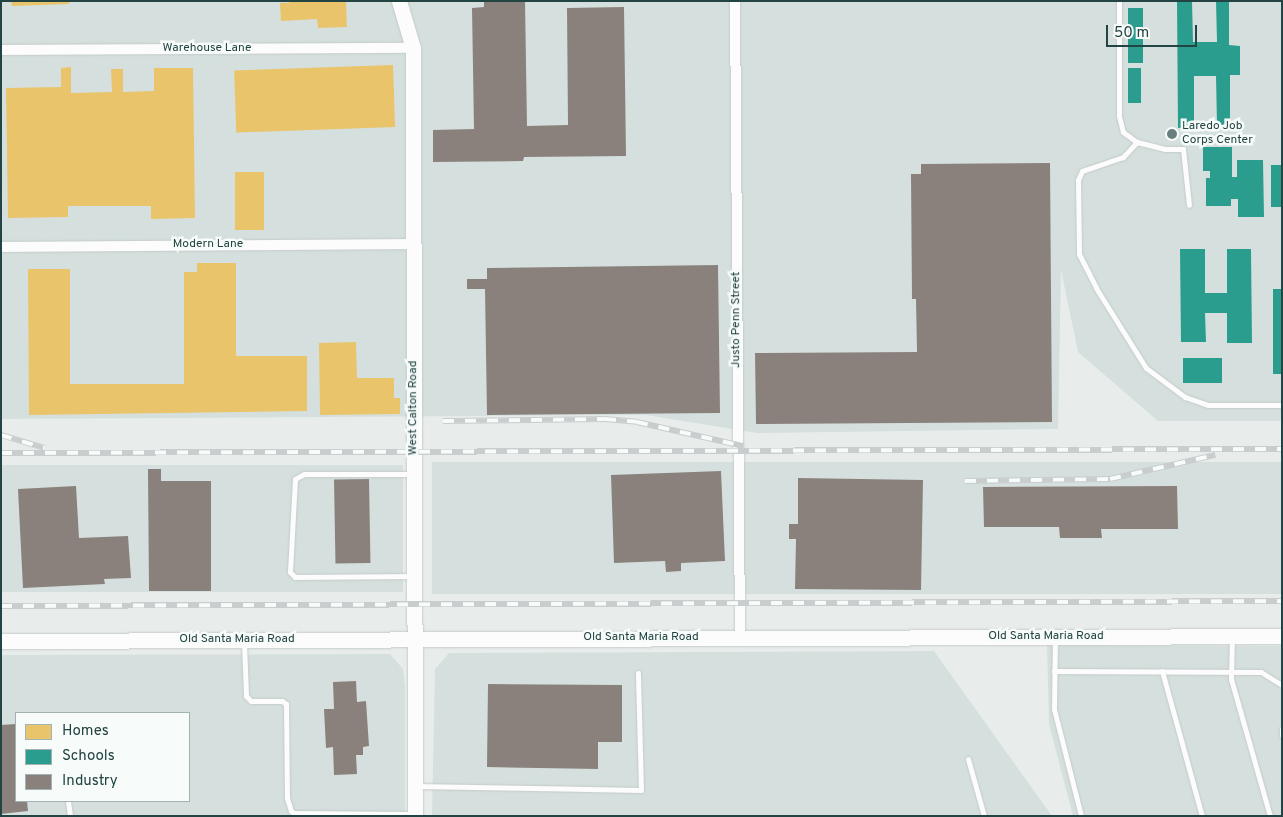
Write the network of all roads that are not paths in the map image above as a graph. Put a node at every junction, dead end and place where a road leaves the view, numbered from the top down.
1 (399, 1) edge
2 (735, 1) edge
3 (1119, 1) edge
4 (412, 48) junction
5 (1, 50) edge
6 (1137, 142) junction
7 (1189, 205) dead end
8 (414, 244) junction
9 (1, 247) edge
10 (1282, 405) edge
11 (415, 474) junction
12 (416, 576) junction
13 (1282, 636) edge
14 (1056, 637) junction
15 (1232, 637) junction
16 (740, 638) junction
17 (416, 639) junction
18 (244, 640) junction
19 (1, 641) edge
20 (1231, 670) junction
21 (1054, 671) junction
22 (1162, 671) junction
23 (638, 673) dead end
24 (1282, 686) edge
25 (1282, 729) edge
26 (1282, 735) edge
27 (968, 759) dead end
28 (416, 786) junction
29 (68, 802) edge
30 (415, 815) edge
31 (70, 816) edge
32 (984, 816) edge
33 (1080, 816) edge
34 (1202, 816) edge
35 (1270, 816) edge

1 - 4 main road, West Calton Road
2 - 16 street, Justo Penn Street
3 - 6 lane
4 - 5 street, Warehouse Lane
4 - 8 main road, West Calton Road
6 - 7 lane
6 - 10 lane
8 - 9 street, Modern Lane
8 - 11 main road, West Calton Road
11 - 12 main road, West Calton Road
11 - 12 lane
12 - 17 main road, West Calton Road
13 - 15 main road, Old Santa Maria Road
14 - 15 main road, Old Santa Maria Road
14 - 16 main road, Old Santa Maria Road
14 - 21 lane
15 - 20 lane
16 - 17 main road, Old Santa Maria Road
17 - 18 main road, Old Santa Maria Road
17 - 28 main road, West Calton Road
18 - 19 main road, Old Santa Maria Road
18 - 30 lane
20 - 22 lane
20 - 24 lane
20 - 35 lane
21 - 22 lane
21 - 33 lane
22 - 34 lane
23 - 28 lane
25 - 26 lane
27 - 32 lane
28 - 30 main road, West Calton Road
29 - 31 lane

